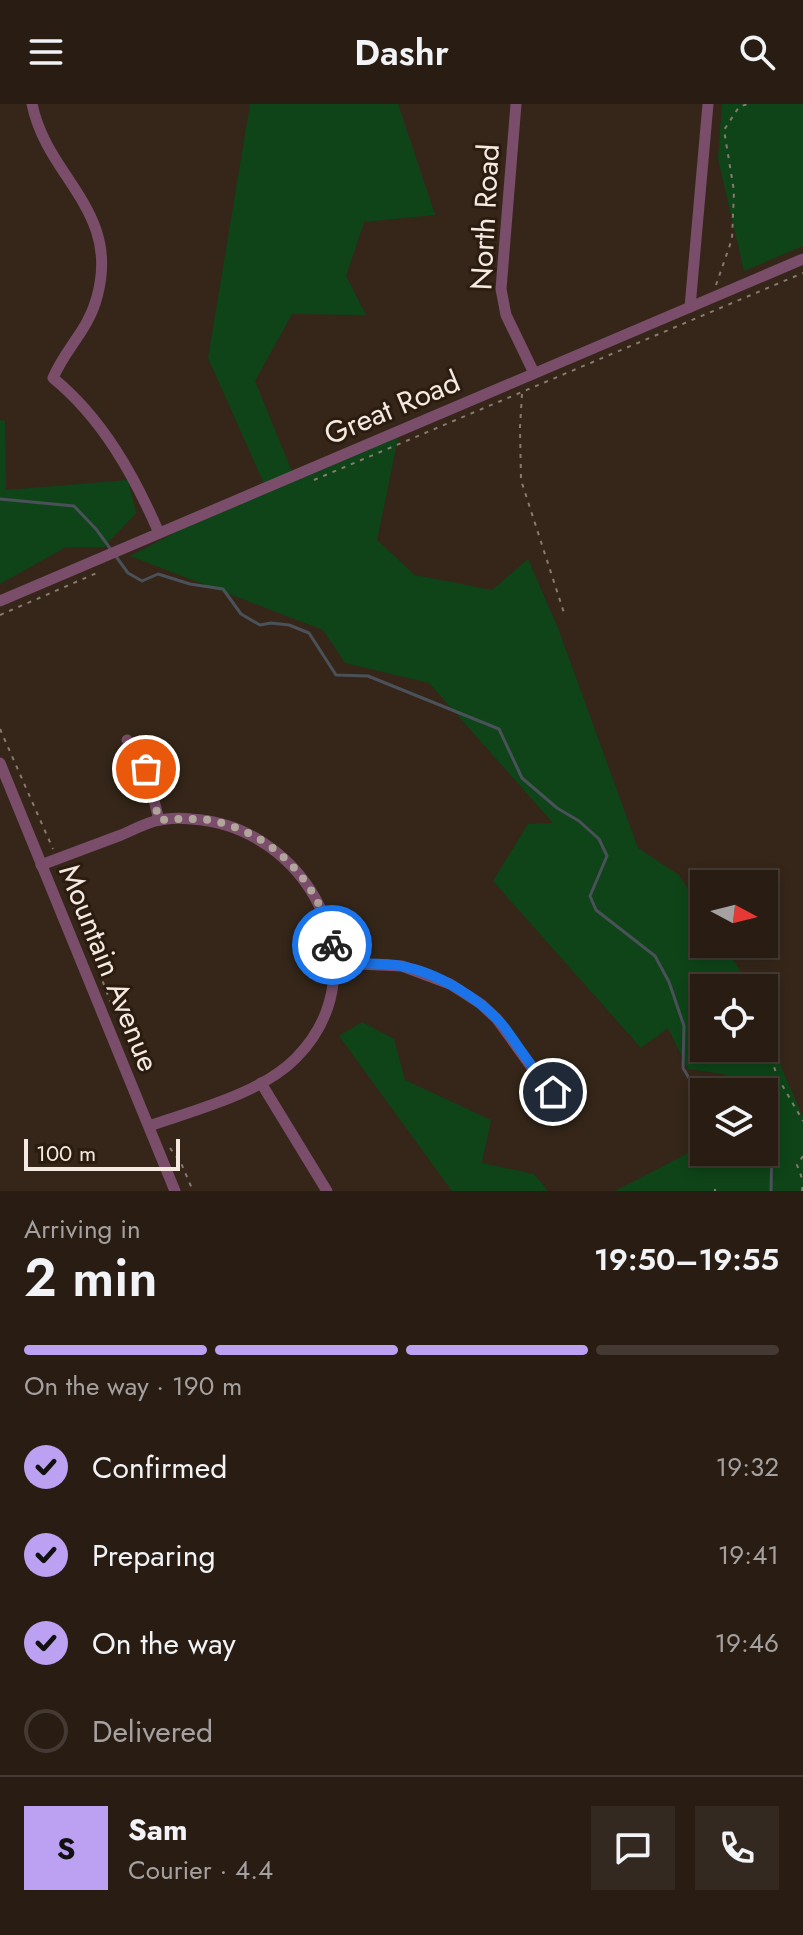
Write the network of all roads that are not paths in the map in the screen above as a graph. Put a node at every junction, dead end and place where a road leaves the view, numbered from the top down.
1 (32, 104) edge
2 (516, 104) edge
3 (708, 104) edge
4 (803, 259) edge
5 (690, 307) junction
6 (534, 373) junction
7 (159, 533) junction
8 (0, 601) edge
9 (127, 740) dead end
10 (0, 763) edge
11 (159, 820) junction
12 (41, 865) junction
13 (334, 963) junction
14 (261, 1083) junction
15 (566, 1106) dead end
16 (149, 1126) junction
17 (175, 1191) edge
18 (327, 1191) edge

1 - 7 street
2 - 6 street, North Road
3 - 5 street
4 - 5 street, Great Road
5 - 6 street, Great Road
6 - 7 street, Great Road
7 - 8 street, Great Road
9 - 11 street
10 - 12 street, Mountain Avenue
11 - 12 street
11 - 13 street
12 - 16 street, Mountain Avenue
13 - 14 street
13 - 15 street
14 - 16 street
14 - 18 street
16 - 17 street, Mountain Avenue

